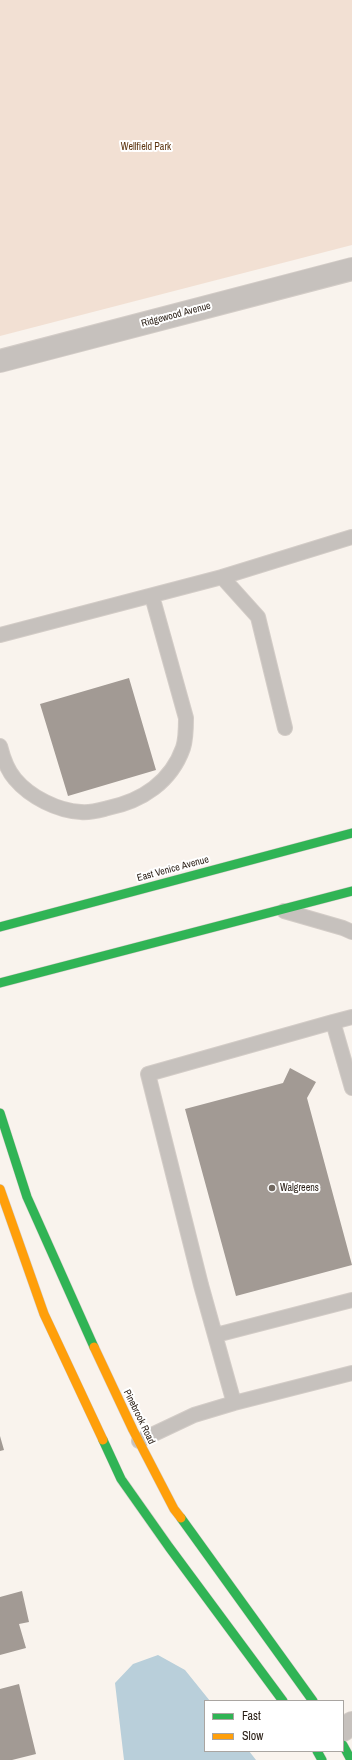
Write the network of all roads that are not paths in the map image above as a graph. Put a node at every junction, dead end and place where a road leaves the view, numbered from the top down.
1 (352, 269) edge
2 (0, 361) edge
3 (352, 537) edge
4 (222, 578) junction
5 (152, 596) junction
6 (0, 635) edge
7 (285, 728) dead end
8 (2, 752) edge
9 (352, 833) edge
10 (352, 891) edge
11 (279, 910) junction
12 (0, 927) edge
13 (352, 932) edge
14 (0, 983) edge
15 (352, 1017) edge
16 (333, 1022) junction
17 (352, 1088) edge
18 (0, 1113) edge
19 (0, 1189) edge
20 (352, 1300) edge
21 (216, 1335) junction
22 (352, 1373) edge
23 (234, 1403) junction
24 (139, 1441) junction
25 (281, 1700) edge
26 (312, 1700) edge
27 (352, 1723) edge
28 (344, 1729) edge
29 (344, 1747) edge
30 (351, 1760) edge

1 - 2 street, Ridgewood Avenue
3 - 4 lane
4 - 5 lane
4 - 7 lane
5 - 6 lane
5 - 8 lane
9 - 12 street, East Venice Avenue
10 - 11 street
11 - 13 lane
11 - 14 street
15 - 16 lane
16 - 17 lane
16 - 21 lane
18 - 24 street, Pinebrook Road
19 - 25 street
20 - 21 lane
21 - 23 lane
22 - 23 lane
23 - 24 lane
24 - 26 street, Pinebrook Road
27 - 28 street
29 - 30 street

